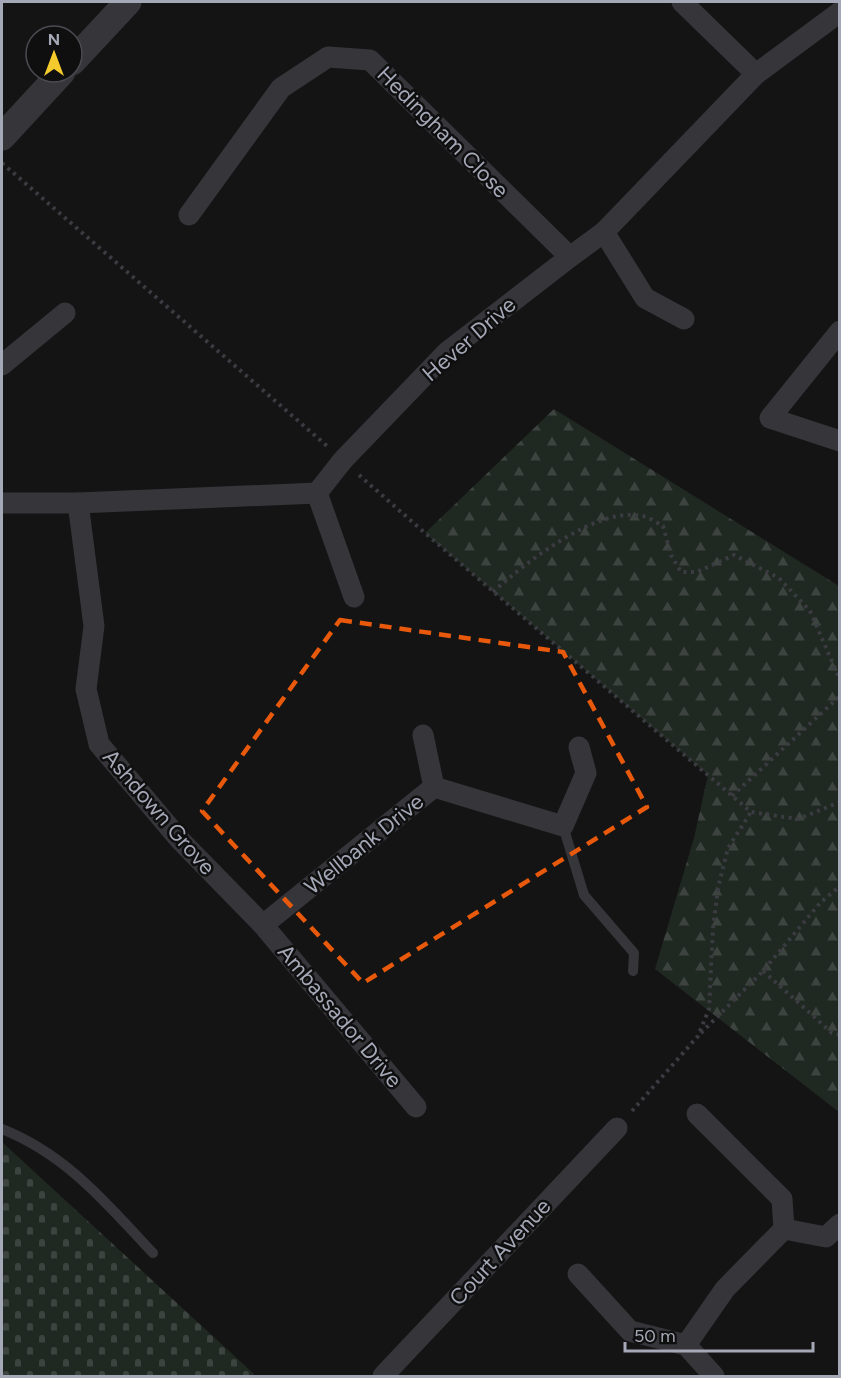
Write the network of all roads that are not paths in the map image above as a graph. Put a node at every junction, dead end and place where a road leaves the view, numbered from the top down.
1 (128, 2) edge
2 (682, 2) edge
3 (840, 12) edge
4 (84, 49) edge
5 (756, 74) junction
6 (52, 84) edge
7 (2, 138) edge
8 (189, 216) dead end
9 (604, 232) junction
10 (570, 256) junction
11 (65, 313) dead end
12 (684, 319) dead end
13 (840, 331) edge
14 (2, 365) edge
15 (840, 441) edge
16 (317, 493) junction
17 (2, 503) edge
18 (78, 503) junction
19 (354, 597) dead end
20 (423, 735) dead end
21 (579, 747) dead end
22 (434, 787) junction
23 (563, 826) junction
24 (263, 925) junction
25 (633, 971) dead end
26 (416, 1107) dead end
27 (697, 1114) dead end
28 (617, 1128) road end
29 (2, 1129) edge
30 (840, 1224) edge
31 (784, 1229) junction
32 (153, 1253) dead end
33 (578, 1274) dead end
34 (686, 1345) junction
35 (383, 1377) edge
36 (714, 1377) edge

1 - 4 street
2 - 5 street
3 - 5 street, Hever Drive
5 - 9 street, Hever Drive
6 - 7 street
8 - 10 street, Hedingham Close
9 - 10 street, Hever Drive
9 - 12 street
10 - 16 street, Hever Drive
11 - 14 street
13 - 15 street
16 - 18 street
16 - 19 street
17 - 18 street
18 - 24 street, Ashdown Grove
20 - 22 street
21 - 23 street
22 - 23 street, Wellbank Drive
22 - 24 street, Wellbank Drive
23 - 25 lane
24 - 26 street, Ambassador Drive
27 - 31 street
28 - 35 street, Court Avenue
29 - 32 lane
30 - 31 street
31 - 34 street
33 - 34 street
34 - 36 street

